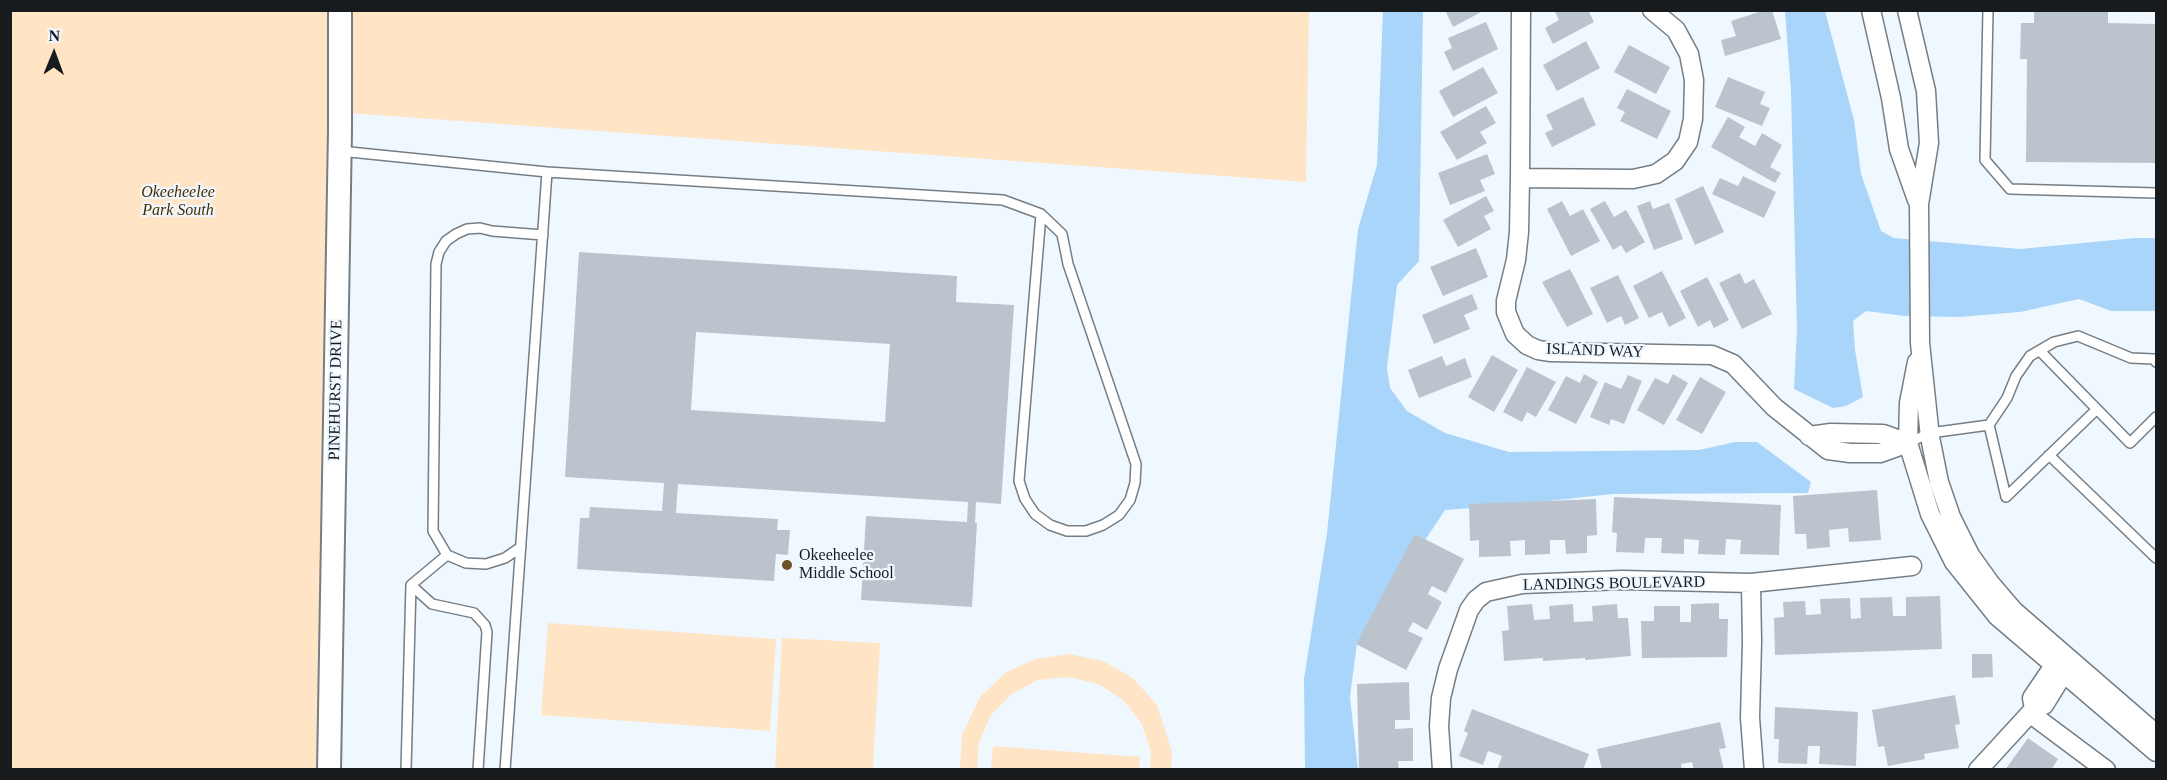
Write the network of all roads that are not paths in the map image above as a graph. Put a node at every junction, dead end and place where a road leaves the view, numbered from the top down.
1 (340, 10) edge
2 (1521, 10) edge
3 (1652, 10) edge
4 (1871, 10) edge
5 (1907, 10) edge
6 (1988, 10) edge
7 (340, 152) junction
8 (547, 171) junction
9 (1520, 178) junction
10 (2157, 193) edge
11 (1919, 204) junction
12 (1041, 214) junction
13 (543, 235) junction
14 (1920, 343) junction
15 (2040, 351) junction
16 (2157, 362) edge
17 (2096, 410) junction
18 (2157, 417) edge
19 (1989, 425) junction
20 (1930, 433) junction
21 (1908, 443) junction
22 (2049, 455) junction
23 (521, 547) junction
24 (447, 555) junction
25 (2157, 558) edge
26 (1912, 566) dead end
27 (1751, 583) junction
28 (411, 585) junction
29 (2063, 663) junction
30 (2033, 712) junction
31 (2157, 734) edge
32 (2157, 752) edge
33 (329, 770) edge
34 (406, 770) edge
35 (478, 770) edge
36 (505, 770) edge
37 (1442, 770) edge
38 (1754, 770) edge
39 (1978, 770) edge
40 (2106, 770) edge

1 - 7 street, PINEHURST DRIVE
2 - 9 street, ISLAND WAY
3 - 9 street
4 - 11 street
5 - 11 street
6 - 10 lane
7 - 8 lane
7 - 33 street, PINEHURST DRIVE
8 - 12 lane
8 - 13 lane
9 - 21 street, ISLAND WAY
11 - 14 street
12 - 12 lane
13 - 23 lane
13 - 24 lane
14 - 20 street
14 - 21 street
15 - 16 lane
15 - 17 lane
15 - 19 lane
17 - 18 lane
17 - 22 lane
19 - 20 lane
19 - 22 lane
20 - 21 lane
20 - 29 street
21 - 29 street
22 - 25 lane
23 - 24 lane
23 - 36 lane
24 - 28 lane
26 - 27 street, LANDINGS BOULEVARD
27 - 37 street, LANDINGS BOULEVARD
27 - 38 street
28 - 34 lane
28 - 35 lane
29 - 30 street
29 - 31 street
29 - 32 street
30 - 39 street
30 - 40 street

